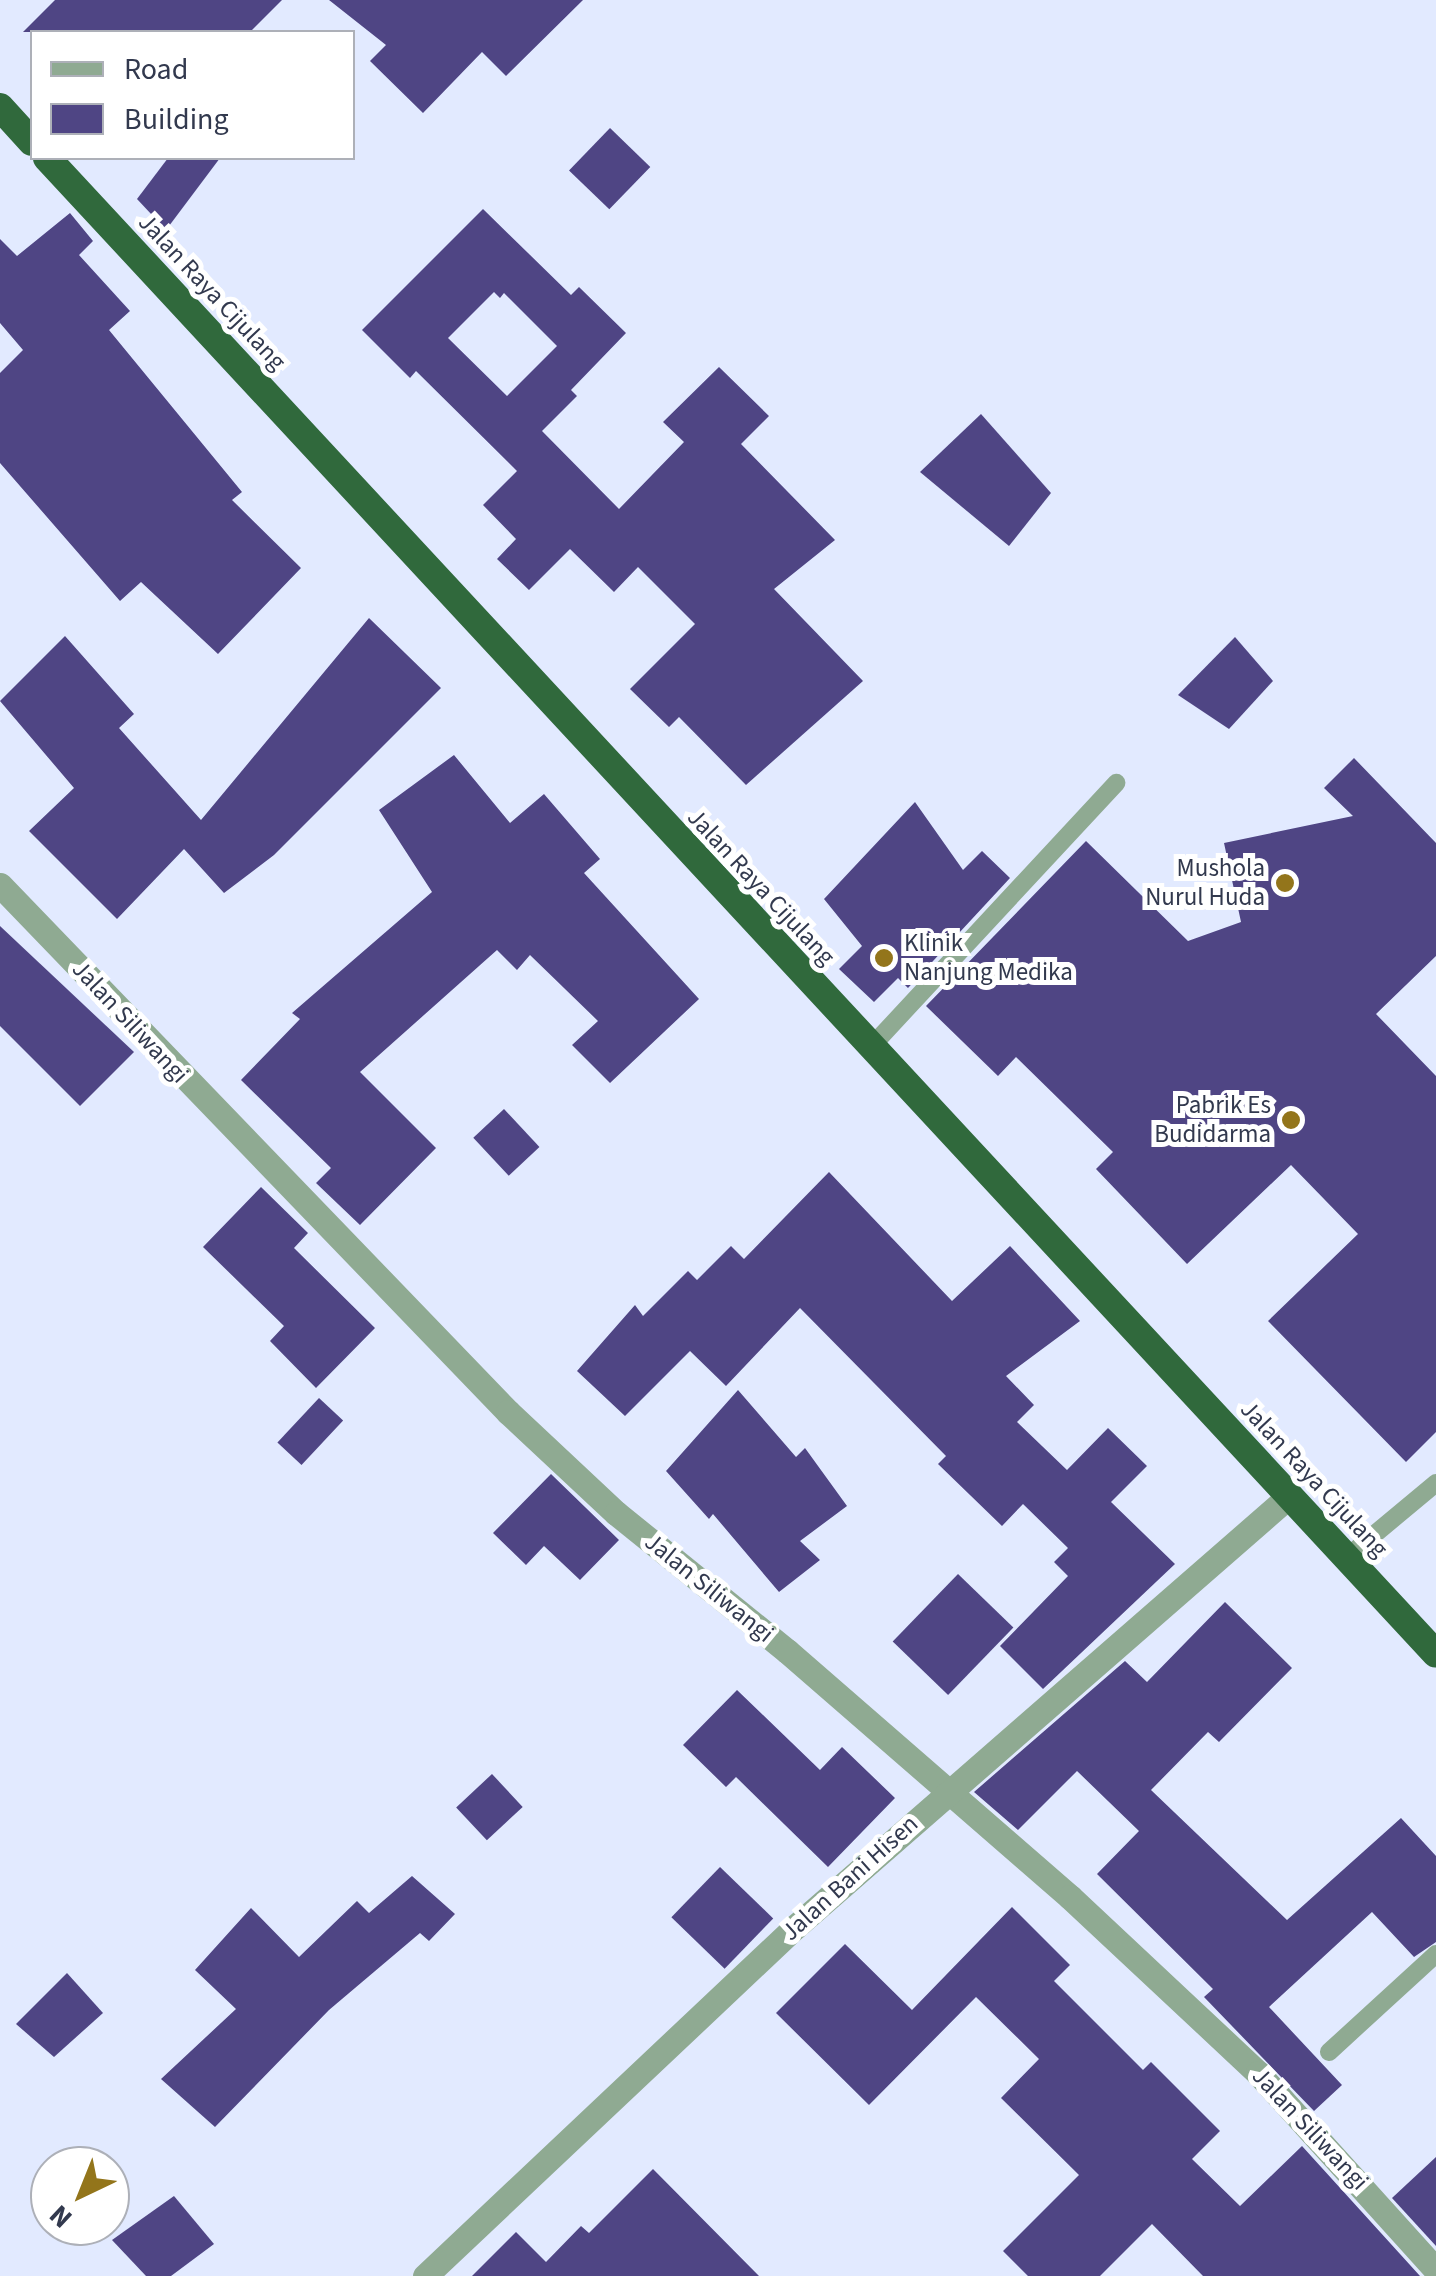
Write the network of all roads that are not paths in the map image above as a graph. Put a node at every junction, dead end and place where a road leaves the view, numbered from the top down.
1 (0, 107) edge
2 (30, 140) edge
3 (49, 160) edge
4 (1116, 783) dead end
5 (0, 884) edge
6 (870, 1048) junction
7 (1436, 1483) edge
8 (1289, 1496) junction
9 (1346, 1558) junction
10 (1436, 1654) edge
11 (944, 1794) junction
12 (1436, 1954) edge
13 (1329, 2052) dead end
14 (1436, 2270) edge
15 (425, 2276) edge

1 - 2 highway
3 - 6 highway, Jalan Raya Cijulang
4 - 6 lane
5 - 11 street, Jalan Siliwangi
6 - 8 highway, Jalan Raya Cijulang
7 - 9 lane
8 - 9 highway, Jalan Raya Cijulang
8 - 11 street, Jalan Bani Hisen
9 - 10 highway, Jalan Raya Cijulang
11 - 14 street, Jalan Siliwangi
11 - 15 street, Jalan Bani Hisen
12 - 13 lane

